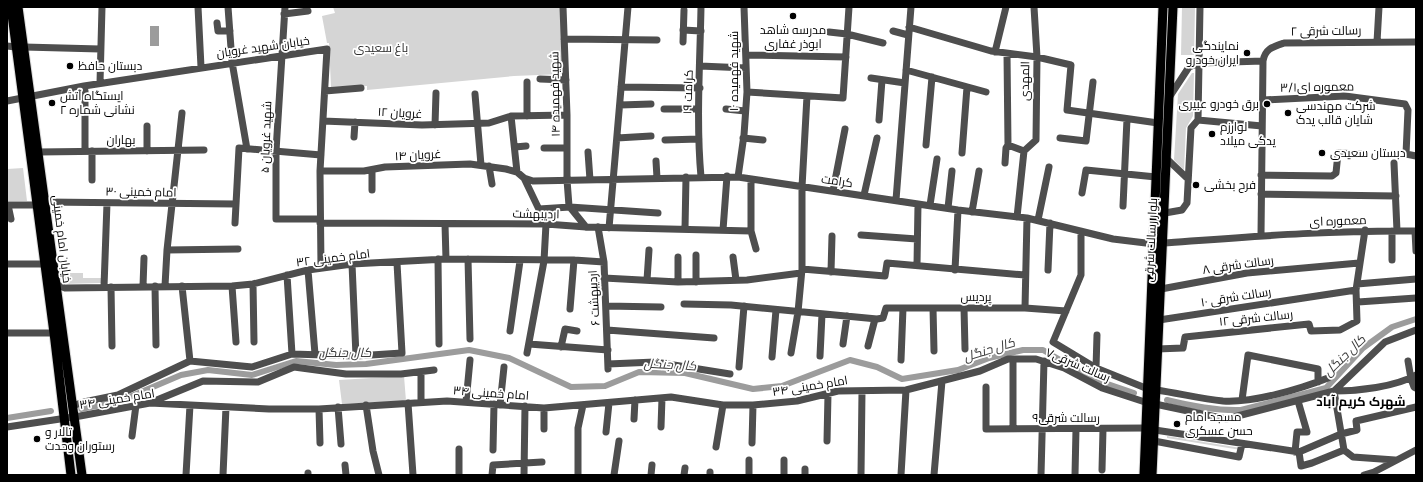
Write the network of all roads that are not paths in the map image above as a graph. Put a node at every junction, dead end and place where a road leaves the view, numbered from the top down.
1 (11, 7) edge
2 (18, 7) edge
3 (102, 7) edge
4 (198, 7) edge
5 (228, 7) edge
6 (563, 7) edge
7 (628, 7) edge
8 (701, 7) edge
9 (744, 7) edge
10 (849, 7) edge
11 (910, 7) edge
12 (1006, 7) edge
13 (1034, 7) edge
14 (1163, 7) edge
15 (1174, 7) edge
16 (1200, 7) edge
17 (1379, 7) edge
18 (684, 10) dead end
19 (284, 11) edge
20 (308, 11) dead end
21 (218, 23) dead end
22 (909, 27) junction
23 (683, 30) junction
24 (701, 31) junction
25 (893, 31) dead end
26 (230, 32) junction
27 (829, 32) dead end
28 (847, 34) junction
29 (908, 35) junction
30 (564, 39) junction
31 (624, 40) junction
32 (657, 40) dead end
33 (683, 42) dead end
34 (1377, 42) junction
35 (1416, 42) edge
36 (883, 43) dead end
37 (16, 47) edge
38 (100, 49) junction
39 (995, 52) junction
40 (1007, 54) junction
41 (1161, 54) junction
42 (1171, 54) junction
43 (746, 55) junction
44 (282, 56) junction
45 (846, 57) junction
46 (1037, 57) junction
47 (1263, 61) junction
48 (232, 62) junction
49 (1199, 63) junction
50 (700, 66) junction
51 (201, 67) junction
52 (746, 68) junction
53 (906, 70) junction
54 (932, 77) junction
55 (871, 78) dead end
56 (540, 79) dead end
57 (566, 80) junction
58 (882, 80) junction
59 (526, 82) dead end
60 (1093, 82) dead end
61 (100, 83) junction
62 (905, 83) junction
63 (621, 86) junction
64 (967, 87) junction
65 (362, 88) dead end
66 (700, 88) junction
67 (85, 91) dead end
68 (325, 91) junction
69 (747, 92) junction
70 (986, 92) dead end
71 (436, 93) dead end
72 (475, 94) dead end
73 (807, 96) junction
74 (1170, 96) junction
75 (28, 97) junction
76 (1263, 100) junction
77 (7, 101) edge
78 (651, 104) dead end
79 (620, 105) junction
80 (664, 109) dead end
81 (698, 109) junction
82 (726, 109) dead end
83 (745, 110) junction
84 (182, 113) dead end
85 (1089, 113) junction
86 (567, 115) junction
87 (511, 116) junction
88 (527, 116) junction
89 (1127, 118) junction
90 (879, 120) dead end
91 (1198, 120) junction
92 (323, 121) junction
93 (355, 122) junction
94 (476, 123) junction
95 (1158, 123) junction
96 (435, 125) junction
97 (147, 126) dead end
98 (1262, 126) junction
99 (845, 129) dead end
100 (651, 136) dead end
101 (743, 136) junction
102 (354, 138) dead end
103 (617, 138) junction
104 (877, 138) dead end
105 (1060, 138) dead end
106 (699, 139) junction
107 (665, 140) dead end
108 (763, 140) dead end
109 (926, 145) dead end
110 (1008, 145) junction
111 (526, 146) dead end
112 (515, 147) junction
113 (544, 148) dead end
114 (567, 148) junction
115 (248, 149) junction
116 (204, 150) dead end
117 (89, 151) junction
118 (147, 151) junction
119 (177, 151) junction
120 (276, 151) junction
121 (1024, 151) junction
122 (38, 152) junction
123 (588, 152) dead end
124 (962, 153) dead end
125 (321, 154) junction
126 (1361, 154) dead end
127 (1416, 156) edge
128 (937, 159) dead end
129 (1167, 159) junction
130 (656, 161) dead end
131 (1005, 163) dead end
132 (1394, 163) dead end
133 (481, 165) junction
134 (489, 166) junction
135 (1049, 167) dead end
136 (372, 170) junction
137 (979, 170) dead end
138 (952, 171) dead end
139 (320, 172) junction
140 (517, 172) junction
141 (1124, 174) junction
142 (1262, 175) junction
143 (727, 176) junction
144 (686, 177) junction
145 (701, 177) junction
146 (738, 177) junction
147 (1156, 177) junction
148 (524, 178) junction
149 (657, 178) junction
150 (614, 179) junction
151 (751, 179) junction
152 (1188, 179) junction
153 (92, 180) dead end
154 (566, 180) junction
155 (590, 180) junction
156 (492, 184) dead end
157 (802, 187) junction
158 (372, 190) dead end
159 (833, 191) junction
160 (1082, 193) dead end
161 (1261, 194) junction
162 (864, 195) junction
163 (1396, 196) junction
164 (896, 200) junction
165 (107, 203) junction
166 (41, 204) junction
167 (173, 204) junction
168 (236, 204) junction
169 (918, 204) junction
170 (8, 205) edge
171 (930, 205) junction
172 (570, 206) junction
173 (1123, 206) dead end
174 (948, 208) junction
175 (538, 209) junction
176 (611, 209) junction
177 (958, 210) junction
178 (972, 212) junction
179 (658, 213) dead end
180 (1165, 213) junction
181 (1017, 217) junction
182 (1027, 218) junction
183 (11, 219) dead end
184 (276, 219) joint
185 (1038, 220) junction
186 (320, 221) junction
187 (235, 223) dead end
188 (1050, 223) junction
189 (445, 224) junction
190 (546, 224) junction
191 (586, 227) junction
192 (598, 227) junction
193 (610, 228) junction
194 (685, 229) junction
195 (723, 230) junction
196 (751, 230) junction
197 (1364, 230) junction
198 (1081, 231) junction
199 (1395, 231) junction
200 (1416, 231) edge
201 (861, 235) dead end
202 (1261, 235) junction
203 (832, 236) dead end
204 (917, 239) junction
205 (1158, 244) junction
206 (238, 249) dead end
207 (756, 249) dead end
208 (167, 250) junction
209 (649, 250) dead end
210 (1416, 251) edge
211 (696, 255) dead end
212 (678, 257) dead end
213 (733, 257) dead end
214 (144, 258) dead end
215 (438, 259) junction
216 (446, 259) junction
217 (468, 259) junction
218 (574, 260) junction
219 (1392, 260) dead end
220 (520, 261) junction
221 (544, 261) junction
222 (604, 262) junction
223 (397, 263) junction
224 (1359, 263) junction
225 (7, 264) edge
226 (45, 264) junction
227 (352, 264) junction
228 (917, 265) junction
229 (321, 268) junction
230 (308, 270) junction
231 (955, 270) junction
232 (1048, 270) dead end
233 (801, 271) junction
234 (831, 272) junction
235 (287, 275) junction
236 (1025, 275) junction
237 (604, 278) junction
238 (1416, 279) edge
239 (647, 280) junction
240 (736, 280) junction
241 (678, 282) junction
242 (696, 282) junction
243 (55, 284) junction
244 (253, 284) junction
245 (143, 286) junction
246 (155, 286) junction
247 (165, 286) junction
248 (182, 286) junction
249 (232, 286) junction
250 (108, 287) junction
251 (1356, 287) junction
252 (65, 288) junction
253 (1161, 289) junction
254 (57, 295) junction
255 (1416, 298) edge
256 (1358, 302) junction
257 (684, 304) dead end
258 (606, 306) junction
259 (744, 306) junction
260 (661, 307) dead end
261 (903, 308) junction
262 (933, 308) junction
263 (964, 308) junction
264 (1025, 308) junction
265 (570, 309) dead end
266 (776, 310) junction
267 (1066, 311) junction
268 (798, 312) junction
269 (822, 314) junction
270 (847, 316) junction
271 (875, 319) junction
272 (1159, 320) junction
273 (510, 330) dead end
274 (577, 330) dead end
275 (607, 330) junction
276 (1416, 330) edge
277 (7, 333) edge
278 (54, 333) junction
279 (1097, 335) dead end
280 (714, 338) dead end
281 (470, 339) dead end
282 (236, 342) dead end
283 (254, 342) dead end
284 (439, 344) dead end
285 (529, 344) junction
286 (843, 344) dead end
287 (156, 345) dead end
288 (112, 346) dead end
289 (868, 346) dead end
290 (561, 347) junction
291 (1154, 348) junction
292 (964, 349) dead end
293 (608, 350) junction
294 (934, 351) dead end
295 (527, 353) dead end
296 (791, 353) dead end
297 (292, 354) junction
298 (315, 354) junction
299 (356, 356) junction
300 (820, 356) dead end
301 (772, 357) dead end
302 (1013, 359) junction
303 (470, 360) dead end
304 (901, 360) dead end
305 (190, 361) junction
306 (1044, 361) junction
307 (1408, 361) dead end
308 (739, 366) dead end
309 (504, 367) dead end
310 (1096, 368) junction
311 (434, 370) dead end
312 (421, 372) junction
313 (730, 374) dead end
314 (1413, 377) edge
315 (1328, 378) dead end
316 (942, 381) junction
317 (1318, 382) junction
318 (986, 387) dead end
319 (1416, 388) edge
320 (1152, 389) junction
321 (906, 390) junction
322 (862, 391) junction
323 (1334, 392) junction
324 (828, 394) junction
325 (662, 398) junction
326 (635, 400) junction
327 (1242, 400) junction
328 (1298, 401) junction
329 (421, 402) junction
330 (466, 402) junction
331 (150, 403) junction
332 (408, 403) junction
333 (610, 403) junction
334 (1152, 403) junction
335 (497, 404) junction
336 (136, 405) junction
337 (190, 405) junction
338 (366, 405) junction
339 (583, 405) junction
340 (723, 405) junction
341 (72, 406) junction
342 (226, 406) junction
343 (525, 406) junction
344 (754, 406) junction
345 (338, 407) junction
346 (1416, 407) edge
347 (319, 408) junction
348 (544, 408) junction
349 (68, 418) junction
350 (634, 419) dead end
351 (7, 427) edge
352 (661, 427) dead end
353 (544, 429) dead end
354 (1013, 429) junction
355 (1043, 429) junction
356 (1076, 429) junction
357 (1103, 429) junction
358 (1151, 429) junction
359 (606, 432) dead end
360 (1341, 434) junction
361 (132, 436) dead end
362 (619, 441) dead end
363 (827, 441) dead end
364 (1154, 441) junction
365 (320, 443) dead end
366 (752, 443) dead end
367 (341, 444) dead end
368 (1242, 444) junction
369 (716, 447) dead end
370 (459, 449) dead end
371 (493, 450) dead end
372 (1344, 450) junction
373 (1416, 450) edge
374 (1297, 452) junction
375 (749, 460) dead end
376 (784, 460) dead end
377 (1396, 460) junction
378 (542, 462) dead end
379 (524, 463) junction
380 (345, 465) dead end
381 (652, 465) dead end
382 (1102, 470) dead end
383 (71, 475) edge
384 (82, 475) edge
385 (186, 475) edge
386 (222, 475) edge
387 (346, 475) edge
388 (379, 475) edge
389 (414, 475) edge
390 (459, 475) edge
391 (492, 475) edge
392 (524, 475) edge
393 (578, 475) edge
394 (614, 475) edge
395 (651, 475) edge
396 (749, 475) edge
397 (784, 475) edge
398 (861, 475) edge
399 (901, 475) edge
400 (934, 475) edge
401 (1041, 475) edge
402 (1075, 475) edge
403 (1144, 475) edge
404 (1152, 475) edge
405 (1364, 475) edge

1 - 37 main road, خیابان امام خمینی
2 - 37 main road, خیابان امام خمینی
3 - 38 street
4 - 51 street
5 - 26 street
6 - 30 street, شهید فهمیده ۱۴
7 - 31 street
8 - 24 street, کرامت ۱۹
9 - 43 street, شهید فهمیده ۱۰
10 - 28 street
11 - 22 street
12 - 39 street
13 - 46 street, المهدی
14 - 41 main road, بلوار رسالت شرقی
15 - 42 main road, بلوار رسالت شرقی
16 - 49 street
17 - 34 street
18 - 23 street
19 - 20 street
19 - 44 street, شهید غرویان ۵
21 - 26 street
22 - 29 street
22 - 39 street
23 - 24 street
23 - 33 street
24 - 50 street, کرامت ۱۹
25 - 29 street
26 - 48 street
27 - 28 street
28 - 36 street
28 - 45 street
29 - 53 street
30 - 31 street
30 - 57 street, شهید فهمیده ۱۴
31 - 32 street
31 - 63 street
34 - 35 street, رسالت شرقی ۲
34 - 47 street, رسالت شرقی ۲
37 - 38 street
37 - 75 main road, خیابان امام خمینی
38 - 61 street
39 - 40 street
40 - 46 street
40 - 110 street
41 - 42 main road
41 - 95 main road, بلوار رسالت شرقی
42 - 74 main road, بلوار رسالت شرقی
43 - 45 street
43 - 52 street, شهید فهمیده ۱۰
44 - 48 street, خیابان شهید غرویان
44 - 68 street, خیابان شهید غرویان
44 - 120 street, شهید غرویان ۵
45 - 73 street
46 - 85 street
46 - 121 street, المهدی
47 - 49 street
47 - 76 street
48 - 51 street, خیابان شهید غرویان
48 - 115 street
49 - 74 street
49 - 91 street
50 - 52 street
50 - 66 street, کرامت ۱۹
51 - 61 street, خیابان شهید غرویان
52 - 69 street, شهید فهمیده ۱۰
53 - 54 street
53 - 62 street
54 - 64 street
54 - 109 street
55 - 58 street
56 - 57 street
57 - 86 street, شهید فهمیده ۱۴
58 - 62 street
58 - 90 street
59 - 88 street
60 - 85 street
61 - 75 street, خیابان شهید غرویان
62 - 164 street
63 - 66 street
63 - 79 street
64 - 70 street
64 - 124 street
65 - 68 street
66 - 81 street, کرامت ۱۹
67 - 117 street
68 - 92 street, خیابان شهید غرویان
69 - 73 street
69 - 83 street, شهید فهمیده ۱۰
71 - 96 street
72 - 94 street
73 - 157 street
74 - 129 main road, بلوار رسالت شرقی
75 - 77 street, خیابان شهید غرویان
75 - 122 main road, خیابان امام خمینی
75 - 166 main road, خیابان امام خمینی
76 - 98 street
76 - 127 street, معموره ای۳/۱
78 - 79 street
79 - 103 street
80 - 81 street
81 - 106 street, کرامت ۱۹
82 - 83 street
83 - 101 street, شهید فهمیده ۱۰
84 - 119 street
85 - 89 street
85 - 105 street
86 - 88 street, غرویان ۱۲
86 - 114 street, شهید فهمیده ۱۴
87 - 88 street, غرویان ۱۲
87 - 94 street, غرویان ۱۲
87 - 112 street
89 - 95 street
89 - 141 street
91 - 98 street
91 - 152 street
92 - 93 street, غرویان ۱۲
92 - 125 street, خیابان شهید غرویان
93 - 96 street, غرویان ۱۲
93 - 102 street
94 - 96 street, غرویان ۱۲
94 - 133 street
95 - 147 main road, بلوار رسالت شرقی
97 - 118 street
98 - 142 street
99 - 159 street
100 - 103 street
101 - 108 street
101 - 146 street, شهید فهمیده ۱۰
103 - 150 street
104 - 162 street
106 - 107 street
106 - 145 street, کرامت ۱۹
110 - 121 street
110 - 131 street
111 - 112 street
112 - 140 street
113 - 114 street
114 - 154 street, شهید فهمیده ۱۴
115 - 120 street
115 - 168 street
116 - 119 street, بهاران
117 - 118 street, بهاران
117 - 122 street, بهاران
117 - 153 street
118 - 119 street, بهاران
119 - 167 street
120 - 125 street
120 - 184 street, شهید غرویان ۵
121 - 181 street
122 - 166 main road, خیابان امام خمینی
123 - 155 street
125 - 139 street, خیابان شهید غرویان
126 - 142 street
128 - 171 street
129 - 152 street
129 - 180 main road, بلوار رسالت شرقی
130 - 149 street
132 - 163 street
133 - 134 street, غرویان ۱۴
133 - 136 street, غرویان ۱۴
134 - 140 street, غرویان ۱۴
134 - 156 street
135 - 185 street
136 - 139 street, غرویان ۱۴
136 - 158 street
137 - 178 street
138 - 174 street
139 - 186 street, خیابان شهید غرویان
140 - 148 street
141 - 147 street
141 - 160 street
141 - 173 street
142 - 161 street
143 - 145 street, کرامت
143 - 146 street, کرامت
143 - 195 street
144 - 145 street, کرامت
144 - 149 street, کرامت
144 - 194 street
146 - 151 street, کرامت
147 - 205 main road, بلوار رسالت شرقی
148 - 154 street, کرامت
148 - 175 street
149 - 150 street, کرامت
150 - 155 street, کرامت
150 - 176 street
151 - 157 street, کرامت
151 - 196 street
152 - 180 street
154 - 155 street, کرامت
154 - 172 street, شهید فهمیده ۱۴
157 - 159 street, کرامت
157 - 233 street
159 - 162 street, کرامت
161 - 163 street
161 - 202 street
162 - 164 street, کرامت
163 - 199 street
164 - 169 street, کرامت
165 - 166 street, امام خمینی ۳۰
165 - 167 street, امام خمینی ۳۰
165 - 250 street
166 - 170 street, امام خمینی ۳۰
166 - 226 main road, خیابان امام خمینی
166 - 243 main road, خیابان امام خمینی
167 - 168 street, امام خمینی ۳۰
167 - 208 street
168 - 187 street
169 - 171 street, کرامت
169 - 204 street
170 - 183 street
171 - 174 street, کرامت
172 - 175 street
172 - 176 street
172 - 191 street
174 - 177 street, کرامت
175 - 190 street
176 - 179 street
176 - 193 street
177 - 178 street, کرامت
177 - 231 street
178 - 181 street, کرامت
180 - 205 main road, بلوار رسالت شرقی
181 - 182 street, کرامت
182 - 185 street, کرامت
182 - 236 street
184 - 186 street, اردیبهشت
185 - 188 street, کرامت
186 - 189 street, اردیبهشت
186 - 229 street, خیابان شهید غرویان
188 - 198 street, کرامت
188 - 232 street
189 - 190 street, اردیبهشت
189 - 216 street
190 - 191 street, اردیبهشت
190 - 221 street
191 - 192 street, اردیبهشت
192 - 193 street, اردیبهشت
192 - 222 street, اردیبهشت ۶
193 - 194 street, اردیبهشت
194 - 195 street, اردیبهشت
195 - 196 street, اردیبهشت
196 - 207 street
197 - 199 street, معموره ای
197 - 202 street, معموره ای
197 - 224 street
198 - 205 street, کرامت
198 - 267 street
199 - 200 street, معموره ای
199 - 219 street
200 - 210 street
201 - 204 street
202 - 205 street, معموره ای
203 - 234 street
204 - 228 street
205 - 253 main road, بلوار رسالت شرقی
205 - 291 main road, بلوار رسالت شرقی
206 - 208 street
208 - 247 street
209 - 239 street
211 - 242 street
212 - 241 street
213 - 240 street
214 - 245 street
215 - 216 street, امام خمینی ۳۲
215 - 223 street, امام خمینی ۳۲
215 - 284 street
216 - 217 street, امام خمینی ۳۲
217 - 220 street, امام خمینی ۳۲
217 - 281 street
218 - 221 street, امام خمینی ۳۲
218 - 222 street, امام خمینی ۳۲
218 - 265 street
220 - 221 street, امام خمینی ۳۲
220 - 273 street
221 - 285 street
222 - 237 street, اردیبهشت ۶
223 - 227 street, امام خمینی ۳۲
223 - 299 street
224 - 251 street
224 - 253 street, رسالت شرقی ۸
225 - 226 street
226 - 278 main road, خیابان امام خمینی
227 - 229 street, امام خمینی ۳۲
227 - 299 street
228 - 231 street
228 - 234 street
229 - 230 street, امام خمینی ۳۲
230 - 235 street, امام خمینی ۳۲
230 - 298 street
231 - 236 street
233 - 234 street
233 - 240 street
233 - 268 street
235 - 244 street, امام خمینی ۳۲
235 - 297 street
236 - 264 street
237 - 239 street
237 - 258 street, اردیبهشت ۶
238 - 251 street, رسالت شرقی ۱۰
239 - 241 street
240 - 242 street
241 - 242 street
243 - 252 street
243 - 254 main road, خیابان امام خمینی
244 - 249 street, امام خمینی ۳۲
244 - 283 street
245 - 246 street, امام خمینی ۳۲
245 - 250 street, امام خمینی ۳۲
246 - 247 street, امام خمینی ۳۲
246 - 287 street
247 - 248 street, امام خمینی ۳۲
248 - 249 street, امام خمینی ۳۲
248 - 305 street
249 - 282 street
250 - 252 street, امام خمینی ۳۲
250 - 288 street
251 - 256 street
251 - 272 street, رسالت شرقی ۱۰
252 - 254 street
253 - 272 main road, بلوار رسالت شرقی
254 - 341 main road, خیابان امام خمینی
255 - 256 street
256 - 291 street, رسالت شرقی ۱۲
257 - 259 street
258 - 260 street
258 - 275 street, اردیبهشت ۶
259 - 266 street
259 - 308 street
261 - 262 street, پردیس
261 - 271 street, پردیس
261 - 304 street
262 - 263 street, پردیس
262 - 294 street
263 - 264 street, پردیس
263 - 292 street
264 - 267 street, پردیس
266 - 268 street
266 - 301 street
267 - 310 street
268 - 269 street
268 - 296 street
269 - 270 street
269 - 300 street
270 - 271 street
270 - 286 street
271 - 289 street
272 - 291 main road, بلوار رسالت شرقی
274 - 290 street
275 - 280 street
275 - 293 street, اردیبهشت ۶
276 - 323 street
277 - 278 street
278 - 349 main road, خیابان امام خمینی
279 - 310 street
285 - 290 street
285 - 295 street
290 - 293 street
291 - 320 main road, بلوار رسالت شرقی
293 - 313 street, اردیبهشت ۶
297 - 298 street
297 - 305 street
298 - 299 street
302 - 306 street, رسالت شرقی۷
302 - 316 street, رسالت شرقی۷
302 - 354 street
303 - 330 street
305 - 341 street
306 - 334 street, رسالت شرقی۷
306 - 355 street
307 - 314 street
309 - 335 street
310 - 320 street
311 - 312 street
312 - 329 street
312 - 331 street
314 - 319 street
314 - 323 street, رسالت شرقی۷
315 - 317 street
316 - 321 street, رسالت شرقی۷
316 - 400 street
317 - 327 street
317 - 327 street
318 - 354 street, رسالت شرقی۹
320 - 327 street
320 - 334 main road, بلوار رسالت شرقی
321 - 322 street, امام خمینی ۳۴
321 - 399 street
322 - 324 street, امام خمینی ۳۴
322 - 398 street
323 - 328 street, رسالت شرقی۷
323 - 360 street
324 - 344 street, امام خمینی ۳۴
324 - 363 street
325 - 326 street, امام خمینی ۳۴
325 - 340 street, امام خمینی ۳۴
325 - 352 street
326 - 333 street, امام خمینی ۳۴
326 - 350 street
328 - 334 street, رسالت شرقی۷
328 - 374 street
329 - 330 street, امام خمینی ۳۴
329 - 332 street, امام خمینی ۳۴
330 - 335 street, امام خمینی ۳۴
331 - 336 street, امام خمینی ۳۴
331 - 337 street, امام خمینی ۳۴
332 - 338 street, امام خمینی ۳۴
332 - 389 street
333 - 339 street, امام خمینی ۳۴
333 - 359 street
334 - 358 main road, بلوار رسالت شرقی
335 - 343 street, امام خمینی ۳۴
335 - 371 street
336 - 349 street, امام خمینی ۳۴
336 - 361 street
337 - 342 street, امام خمینی ۳۴
337 - 385 street
338 - 345 street, امام خمینی ۳۴
338 - 388 street
339 - 348 street, امام خمینی ۳۴
339 - 393 street
340 - 344 street, امام خمینی ۳۴
340 - 369 street
341 - 349 main road, خیابان امام خمینی
342 - 347 street, امام خمینی ۳۴
342 - 386 street
343 - 348 street, امام خمینی ۳۴
343 - 379 street
344 - 366 street
345 - 347 street, امام خمینی ۳۴
345 - 367 street
346 - 360 street
347 - 365 street
348 - 353 street
349 - 351 street, امام خمینی ۳۴
349 - 383 main road, خیابان امام خمینی
349 - 384 main road, خیابان امام خمینی
354 - 355 street, رسالت شرقی۹
355 - 356 street, رسالت شرقی۹
355 - 401 street
356 - 357 street, رسالت شرقی۹
356 - 402 street
357 - 358 street, رسالت شرقی۹
357 - 382 street
358 - 364 main road, بلوار رسالت شرقی
358 - 368 street, رسالت شرقی۹
358 - 403 main road, بلوار رسالت شرقی
360 - 372 street
360 - 374 street
362 - 394 street
364 - 368 street
364 - 404 main road, بلوار رسالت شرقی
368 - 374 street, رسالت شرقی۹
370 - 390 street
372 - 374 street
372 - 377 street
373 - 377 street
375 - 396 street
376 - 397 street
377 - 405 street
378 - 379 street
379 - 391 street
379 - 392 street
380 - 387 street
381 - 395 street

